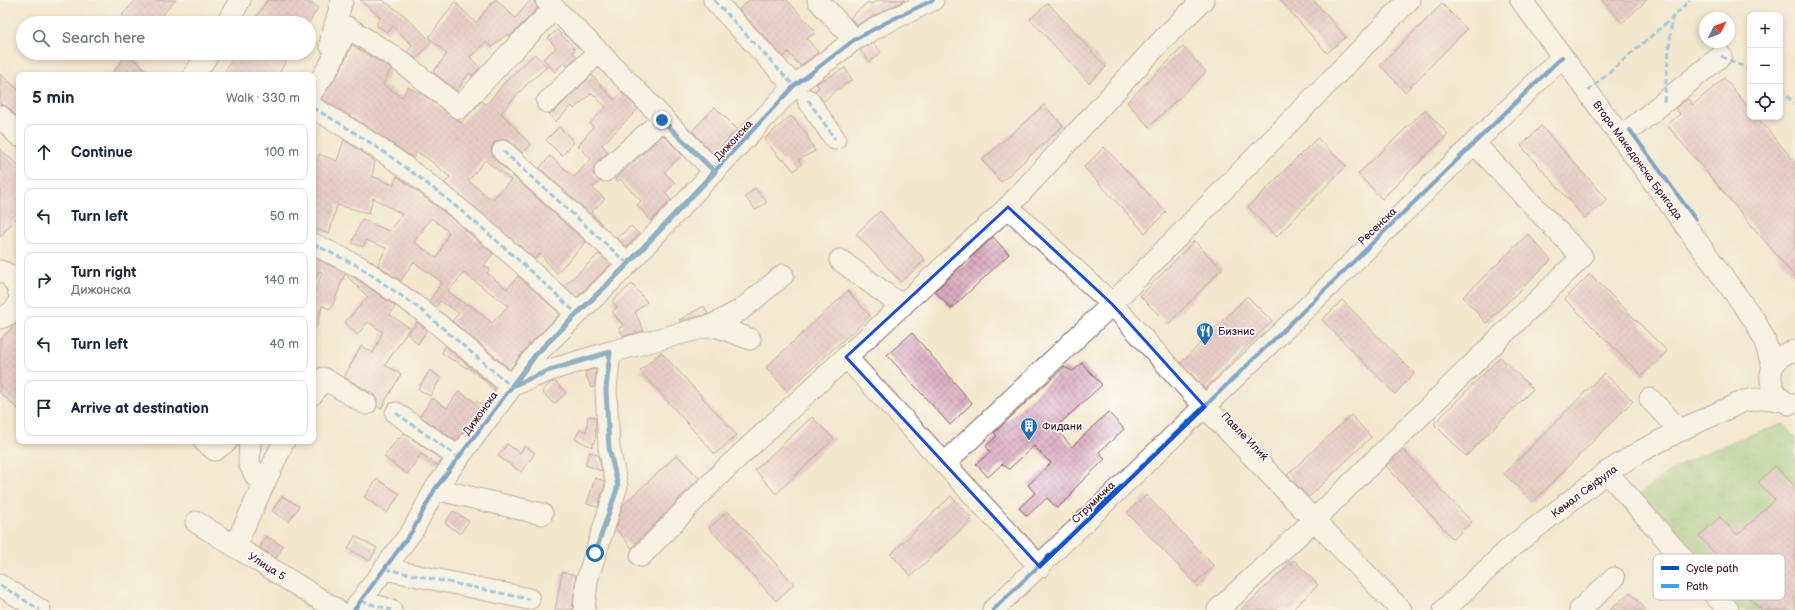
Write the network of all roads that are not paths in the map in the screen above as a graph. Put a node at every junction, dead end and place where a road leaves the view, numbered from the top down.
1 (240, 0) edge
2 (342, 0) edge
3 (714, 0) edge
4 (818, 0) edge
5 (931, 0) edge
6 (1203, 0) edge
7 (1409, 0) edge
8 (1521, 0) edge
9 (550, 4) edge
10 (230, 16) edge
11 (854, 40) junction
12 (599, 52) junction
13 (1721, 56) dead end
14 (1562, 57) junction
15 (204, 60) edge
16 (330, 65) junction
17 (196, 72) edge
18 (316, 86) edge
19 (801, 93) junction
20 (547, 102) dead end
21 (316, 110) edge
22 (0, 116) edge
23 (662, 120) junction
24 (16, 133) edge
25 (1621, 137) junction
26 (835, 139) dead end
27 (1474, 143) junction
28 (503, 151) dead end
29 (605, 171) dead end
30 (715, 172) junction
31 (1008, 207) junction
32 (316, 245) edge
33 (840, 260) dead end
34 (628, 264) junction
35 (783, 275) dead end
36 (14, 281) edge
37 (1112, 304) junction
38 (902, 306) junction
39 (577, 314) junction
40 (0, 318) edge
41 (1755, 320) junction
42 (713, 325) junction
43 (750, 339) dead end
44 (1795, 350) edge
45 (610, 352) junction
46 (846, 357) junction
47 (1772, 370) junction
48 (512, 386) junction
49 (316, 389) edge
50 (1650, 399) dead end
51 (1744, 401) junction
52 (1789, 403) edge
53 (366, 404) dead end
54 (1204, 407) junction
55 (396, 412) dead end
56 (1680, 431) junction
57 (208, 444) edge
58 (223, 444) edge
59 (250, 444) edge
60 (276, 446) edge
61 (459, 458) junction
62 (944, 463) junction
63 (1607, 472) junction
64 (256, 477) junction
65 (435, 489) junction
66 (255, 503) junction
67 (542, 514) dead end
68 (1313, 521) junction
69 (196, 522) dead end
70 (238, 548) junction
71 (1679, 554) edge
72 (641, 556) dead end
73 (1040, 567) junction
74 (385, 569) junction
75 (1614, 578) dead end
76 (0, 585) edge
77 (529, 599) dead end
78 (1719, 600) edge
79 (358, 605) edge
80 (40, 610) edge
81 (337, 610) edge
82 (391, 610) edge
83 (584, 610) edge
84 (993, 610) edge
85 (1218, 610) edge
86 (1400, 610) edge
87 (1444, 610) edge
88 (1580, 610) edge
89 (1728, 610) edge

1 - 10 street
2 - 16 street
3 - 19 street
4 - 11 street
5 - 11 street, Дижонска
6 - 31 street
7 - 37 street
8 - 14 street, Втора Македонска Бригада
9 - 12 street
9 - 16 street
11 - 19 street, Дижонска
12 - 20 street
12 - 23 street
13 - 25 street
14 - 25 street, Втора Македонска Бригада
14 - 27 street, Ресенска
15 - 17 street
16 - 18 street
19 - 26 street
19 - 30 street, Дижонска
21 - 39 street
22 - 24 street
23 - 29 street
23 - 30 street
25 - 41 street, Втора Македонска Бригада
27 - 54 street, Ресенска
27 - 68 street
28 - 34 street
30 - 34 street, Дижонска
31 - 37 street, Павле Илиќ
31 - 38 street
32 - 48 street
33 - 38 street
34 - 39 street, Дижонска
35 - 42 street
36 - 40 street
37 - 54 street, Павле Илиќ
37 - 62 street
38 - 46 street
39 - 48 street, Дижонска
41 - 44 street, Втора Македонска Бригада
41 - 47 street, Втора Македонска Бригада
42 - 43 street
42 - 45 street
44 - 47 street
45 - 48 street
45 - 83 street
46 - 62 street
46 - 72 street
47 - 51 street
47 - 52 street, Втора Македонска Бригада
48 - 61 street, Дижонска
49 - 53 street
50 - 56 street
51 - 52 street
51 - 56 street, Кемал Сејфула
54 - 68 street, Павле Илиќ
54 - 73 street, Струмичка
55 - 61 street
56 - 63 street, Кемал Сејфула
57 - 58 street
59 - 64 street
60 - 64 street
60 - 66 street
61 - 65 street, Дижонска
62 - 73 street
63 - 71 street
63 - 87 street, Кемал Сејфула
64 - 66 street
65 - 67 street
65 - 74 street, Дижонска
66 - 70 street
68 - 85 street
68 - 86 street, Павле Илиќ
69 - 70 street, Улица 5
70 - 81 street, Улица 5
73 - 84 street, Струмичка
74 - 77 street
74 - 79 street, Дижонска
75 - 88 street
76 - 80 street
78 - 89 street
79 - 82 street

